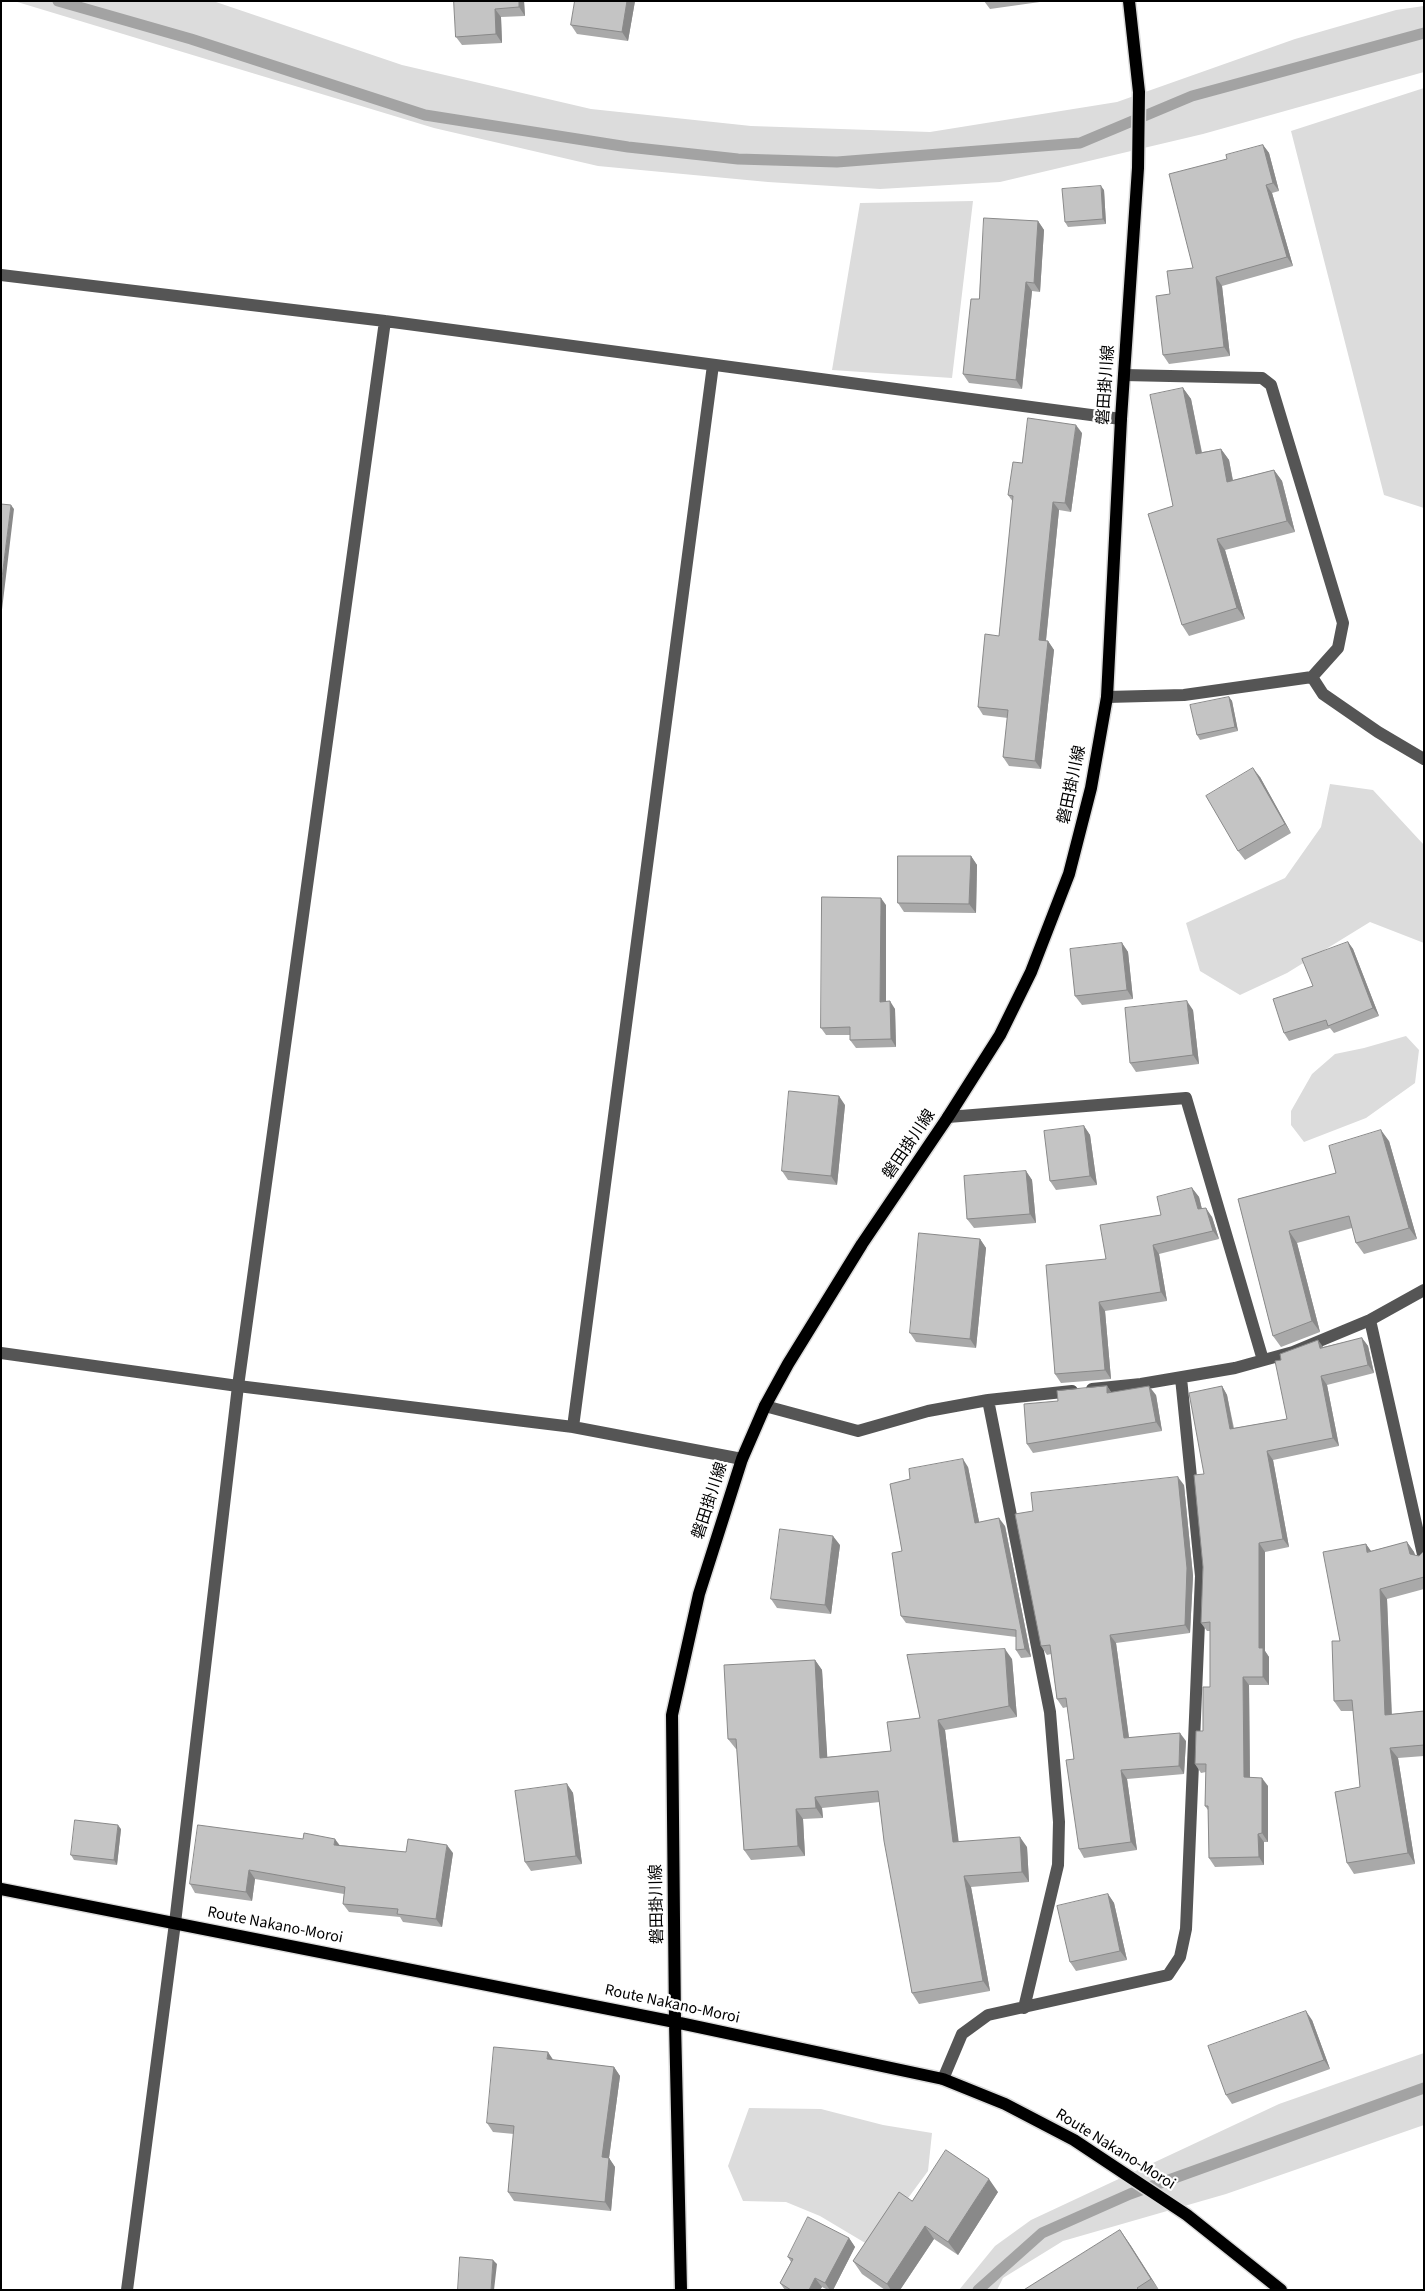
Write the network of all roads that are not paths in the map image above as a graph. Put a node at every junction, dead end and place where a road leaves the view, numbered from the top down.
1 (1129, 1) edge
2 (1, 275) edge
3 (385, 321) junction
4 (713, 365) junction
5 (1124, 375) junction
6 (1121, 419) junction
7 (1312, 677) junction
8 (1107, 697) junction
9 (1424, 759) edge
10 (948, 1117) junction
11 (1424, 1290) edge
12 (1370, 1320) junction
13 (1, 1354) edge
14 (1263, 1360) junction
15 (1181, 1378) junction
16 (238, 1386) junction
17 (988, 1400) junction
18 (765, 1406) junction
19 (573, 1427) junction
20 (742, 1459) junction
21 (1424, 1559) edge
22 (1, 1889) edge
23 (176, 1923) junction
24 (1024, 2008) junction
25 (675, 2022) junction
26 (943, 2079) junction
27 (127, 2290) edge
28 (681, 2290) edge
29 (1280, 2290) edge

1 - 5 main road, 磐田掛川線
2 - 3 street
3 - 4 street
3 - 16 street
4 - 6 street
4 - 19 street
5 - 6 main road, 磐田掛川線
5 - 7 street
6 - 8 main road, 磐田掛川線
7 - 8 street
7 - 9 street
8 - 10 main road, 磐田掛川線
10 - 14 street
10 - 18 main road, 磐田掛川線
11 - 12 street
12 - 14 street
12 - 21 street
13 - 16 street
14 - 15 street
15 - 17 street
15 - 24 street
16 - 19 street
16 - 23 street
17 - 18 street
17 - 24 street
18 - 20 main road, 磐田掛川線
19 - 20 street
20 - 25 main road, 磐田掛川線
22 - 23 main road, Route Nakano-Moroi
23 - 25 main road, Route Nakano-Moroi
23 - 27 street
24 - 26 street
25 - 26 main road, Route Nakano-Moroi
25 - 28 main road, 磐田掛川線
26 - 29 main road, Route Nakano-Moroi

